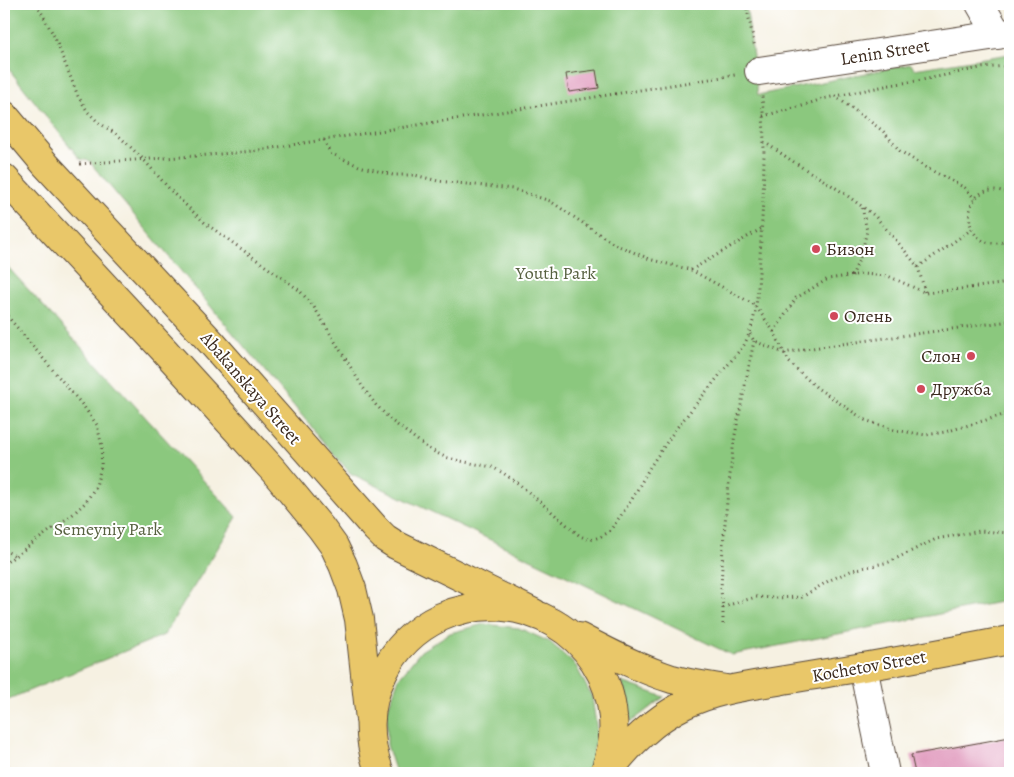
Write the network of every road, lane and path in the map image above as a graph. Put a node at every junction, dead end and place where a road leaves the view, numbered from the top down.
1 (36, 4) edge
2 (746, 4) edge
3 (980, 4) edge
4 (1004, 34) edge
5 (1010, 66) edge
6 (759, 71) junction
7 (834, 96) junction
8 (4, 115) edge
9 (763, 116) junction
10 (324, 140) junction
11 (763, 141) junction
12 (143, 159) junction
13 (79, 164) dead end
14 (4, 178) edge
15 (1010, 194) edge
16 (975, 199) junction
17 (862, 206) junction
18 (761, 228) junction
19 (972, 229) junction
20 (1010, 240) edge
21 (918, 267) junction
22 (691, 270) junction
23 (852, 276) junction
24 (1010, 283) edge
25 (926, 293) junction
26 (755, 305) junction
27 (4, 312) edge
28 (1010, 321) edge
29 (774, 332) junction
30 (750, 334) junction
31 (754, 341) junction
32 (784, 353) junction
33 (1010, 413) edge
34 (1010, 533) edge
35 (4, 550) edge
36 (16, 556) junction
37 (4, 564) edge
38 (723, 608) junction
39 (541, 616) junction
40 (723, 624) dead end
41 (1010, 640) edge
42 (863, 668) junction
43 (728, 689) junction
44 (370, 729) junction
45 (4, 761) edge
46 (16, 773) edge
47 (366, 773) edge
48 (380, 773) edge
49 (606, 773) edge
50 (885, 773) edge

1 - 12 path
2 - 6 path
3 - 4 street
4 - 6 street, Lenin Street
5 - 7 path
6 - 9 path
6 - 10 path
7 - 9 path
7 - 16 path
8 - 39 main road, Abakanskaya Street
9 - 11 path
10 - 12 path
10 - 22 path
11 - 17 path
11 - 18 path
12 - 13 path
12 - 30 path
14 - 44 main road
15 - 16 path
16 - 19 path
17 - 21 path
17 - 23 path
18 - 22 path
18 - 26 path
19 - 20 path
19 - 21 path
21 - 25 path
22 - 26 path
23 - 25 path
23 - 29 path
24 - 25 path
26 - 29 path
26 - 30 path
27 - 36 path
28 - 32 path
29 - 32 path
30 - 31 path
31 - 32 path
31 - 38 path
32 - 33 path
34 - 38 path
35 - 36 path
36 - 37 path
38 - 40 path
39 - 43 main road, Kochetov Street
39 - 44 main road
39 - 49 main road
41 - 42 main road, Kochetov Street
42 - 43 main road, Kochetov Street
42 - 50 street
43 - 49 main road, Kochetov Street
44 - 47 street
44 - 48 main road
45 - 46 path

